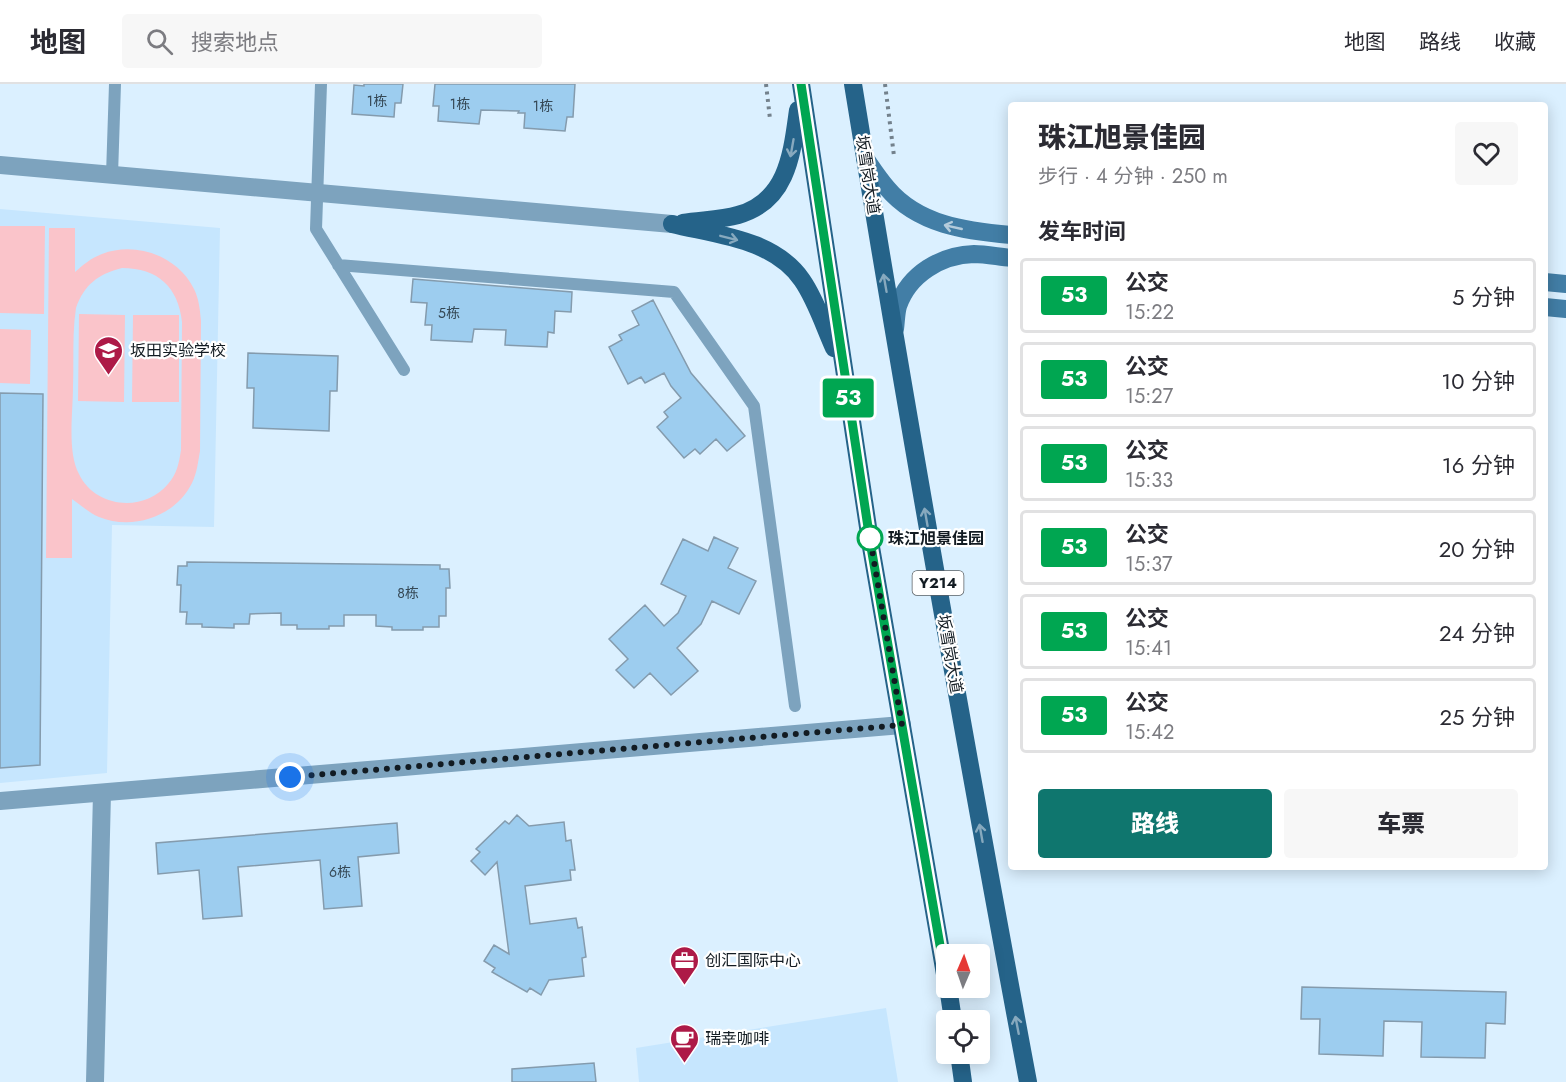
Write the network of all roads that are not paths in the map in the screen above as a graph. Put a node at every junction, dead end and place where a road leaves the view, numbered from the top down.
1 (116, 84) edge
2 (321, 84) edge
3 (853, 84) edge
4 (801, 87) edge
5 (865, 158) junction
6 (0, 165) edge
7 (112, 174) junction
8 (317, 193) junction
9 (672, 224) junction
10 (1008, 235) edge
11 (1008, 258) edge
12 (338, 265) junction
13 (1548, 282) edge
14 (1566, 284) edge
15 (1548, 307) edge
16 (1566, 309) edge
17 (894, 334) junction
18 (404, 370) dead end
19 (844, 371) junction
20 (795, 706) dead end
21 (902, 725) junction
22 (102, 793) junction
23 (0, 801) edge
24 (940, 944) edge
25 (961, 1064) edge
26 (95, 1082) edge
27 (963, 1082) edge
28 (1028, 1082) edge

1 - 7 lane
2 - 8 lane
3 - 5 main road, 坂雪岗大道 / Y214
4 -> 9 main road
4 - 19 main road
10 -> 5 street
17 -> 5 main road, 坂雪岗大道 / Y214
6 - 7 street
7 - 8 street
8 - 9 street
8 - 12 lane
9 -> 19 main road
11 - 17 street
12 - 18 lane
12 - 20 lane
13 - 14 street
15 - 16 street
28 -> 17 main road, 坂雪岗大道 / Y214
19 - 21 main road
21 - 22 street
21 - 24 main road
22 - 23 street
22 - 26 street
25 - 27 main road

